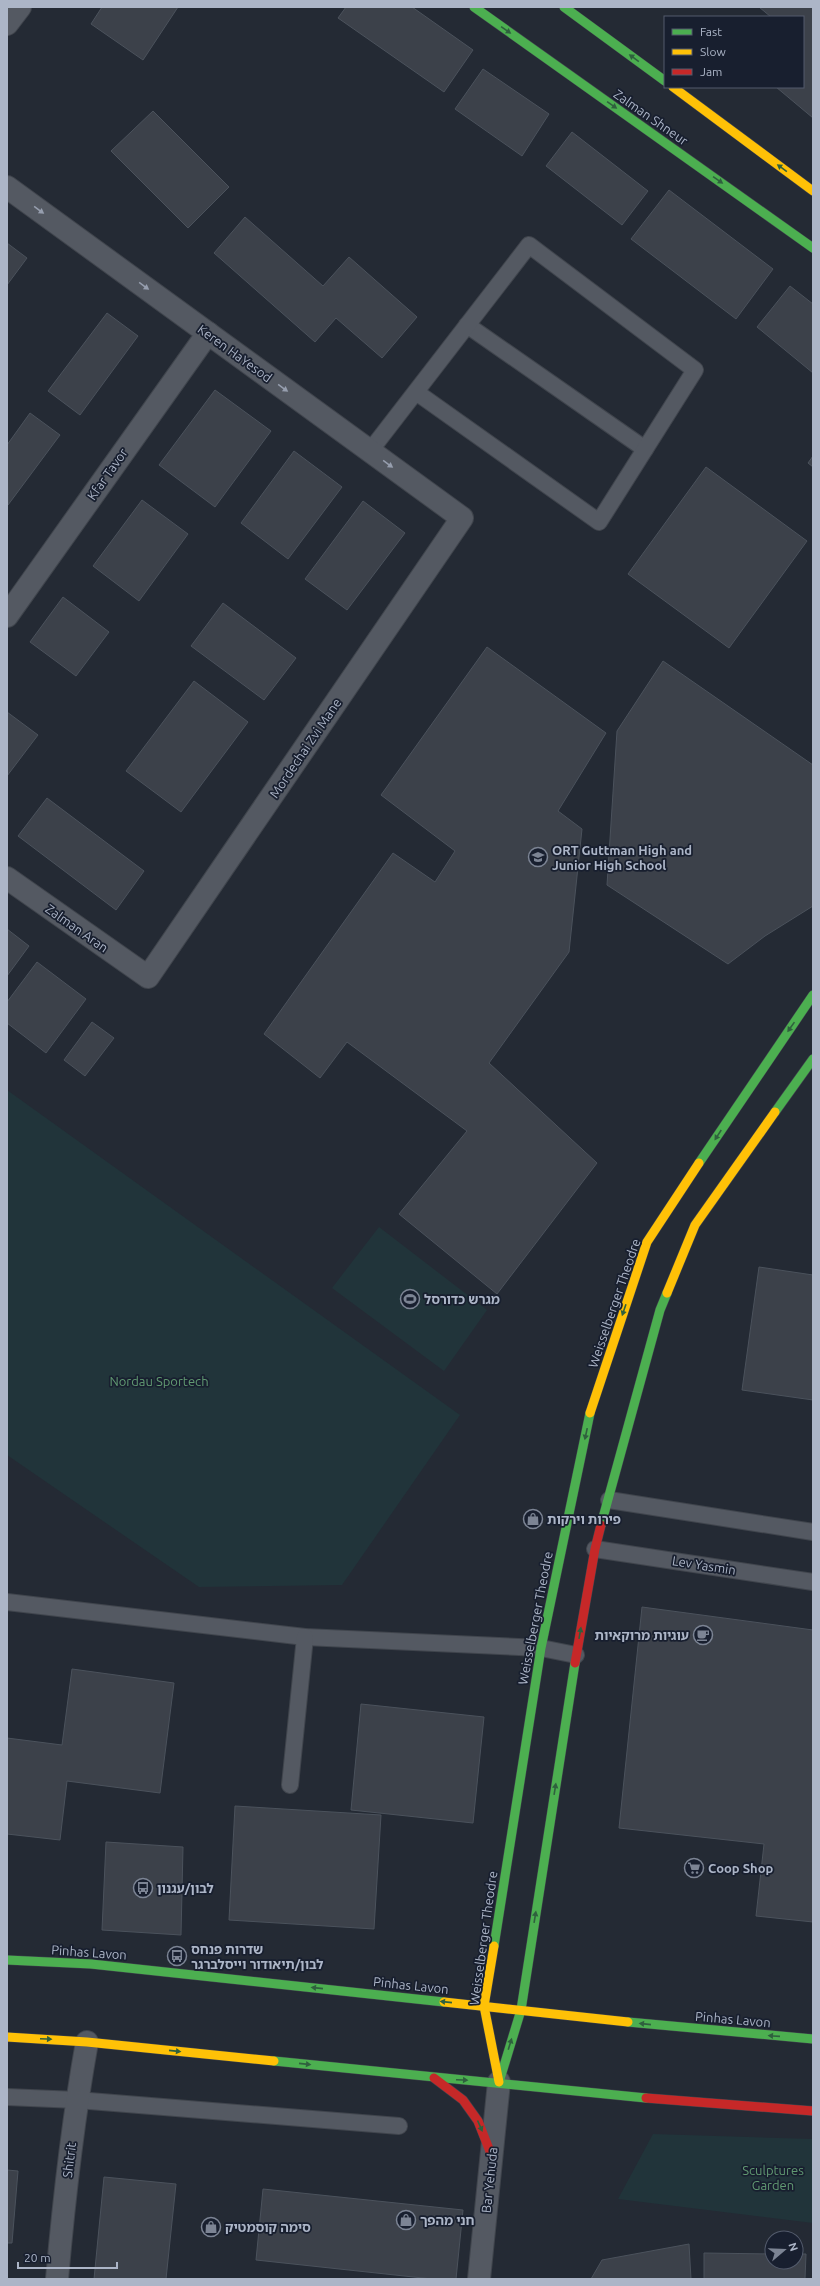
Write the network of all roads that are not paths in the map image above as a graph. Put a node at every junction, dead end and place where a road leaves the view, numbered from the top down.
1 (20, 7) edge
2 (474, 7) edge
3 (564, 7) edge
4 (7, 24) edge
5 (664, 80) edge
6 (673, 88) edge
7 (7, 187) edge
8 (813, 191) edge
9 (813, 248) edge
10 (467, 325) junction
11 (208, 333) junction
12 (416, 392) junction
13 (645, 449) junction
14 (370, 451) junction
15 (462, 518) joint
16 (7, 616) edge
17 (7, 878) edge
18 (148, 977) joint
19 (813, 995) edge
20 (813, 1059) edge
21 (610, 1500) junction
22 (813, 1532) edge
23 (595, 1549) junction
24 (813, 1582) edge
25 (7, 1602) edge
26 (305, 1637) junction
27 (541, 1648) junction
28 (576, 1655) junction
29 (290, 1785) dead end
30 (7, 1960) edge
31 (484, 2006) junction
32 (521, 2010) junction
33 (7, 2037) edge
34 (813, 2039) edge
35 (87, 2042) junction
36 (434, 2078) junction
37 (499, 2082) junction
38 (7, 2097) edge
39 (77, 2100) junction
40 (813, 2111) edge
41 (399, 2126) dead end
42 (491, 2154) junction
43 (57, 2279) edge
44 (479, 2279) edge

1 - 4 street
2 -> 9 street, Zalman Shneur
5 -> 3 street
8 -> 6 street
7 -> 11 street, Keren HaYesod
10 - 12 lane
10 - 13 lane
10 - 13 lane
11 -> 14 street, Keren HaYesod
11 - 16 street, Kfar Tavor
12 - 13 lane
12 - 14 lane
14 -> 15 street, Keren HaYesod
15 - 18 street, Mordechai Zvi Mane
17 - 18 street, Zalman Aran
19 -> 27 street, Weisselberger Theodre
20 - 21 street
21 - 22 lane
21 - 23 street
23 - 24 lane, Lev Yasmin
28 -> 23 street
25 - 26 lane
26 - 27 lane
26 - 29 lane
27 - 28 lane
27 - 31 street, Weisselberger Theodre
32 -> 28 street
31 -> 30 street, Pinhas Lavon
31 - 32 street, Pinhas Lavon
31 - 37 street, Weisselberger Theodre
34 -> 32 street, Pinhas Lavon
37 -> 32 street
33 -> 35 street
35 -> 36 street
35 - 39 street, Shitrit
36 -> 37 street
36 -> 42 street
37 - 40 street
37 - 42 street, Bar Yehuda
38 - 39 lane
39 - 41 lane
39 - 43 street, Shitrit
42 - 44 street, Bar Yehuda

